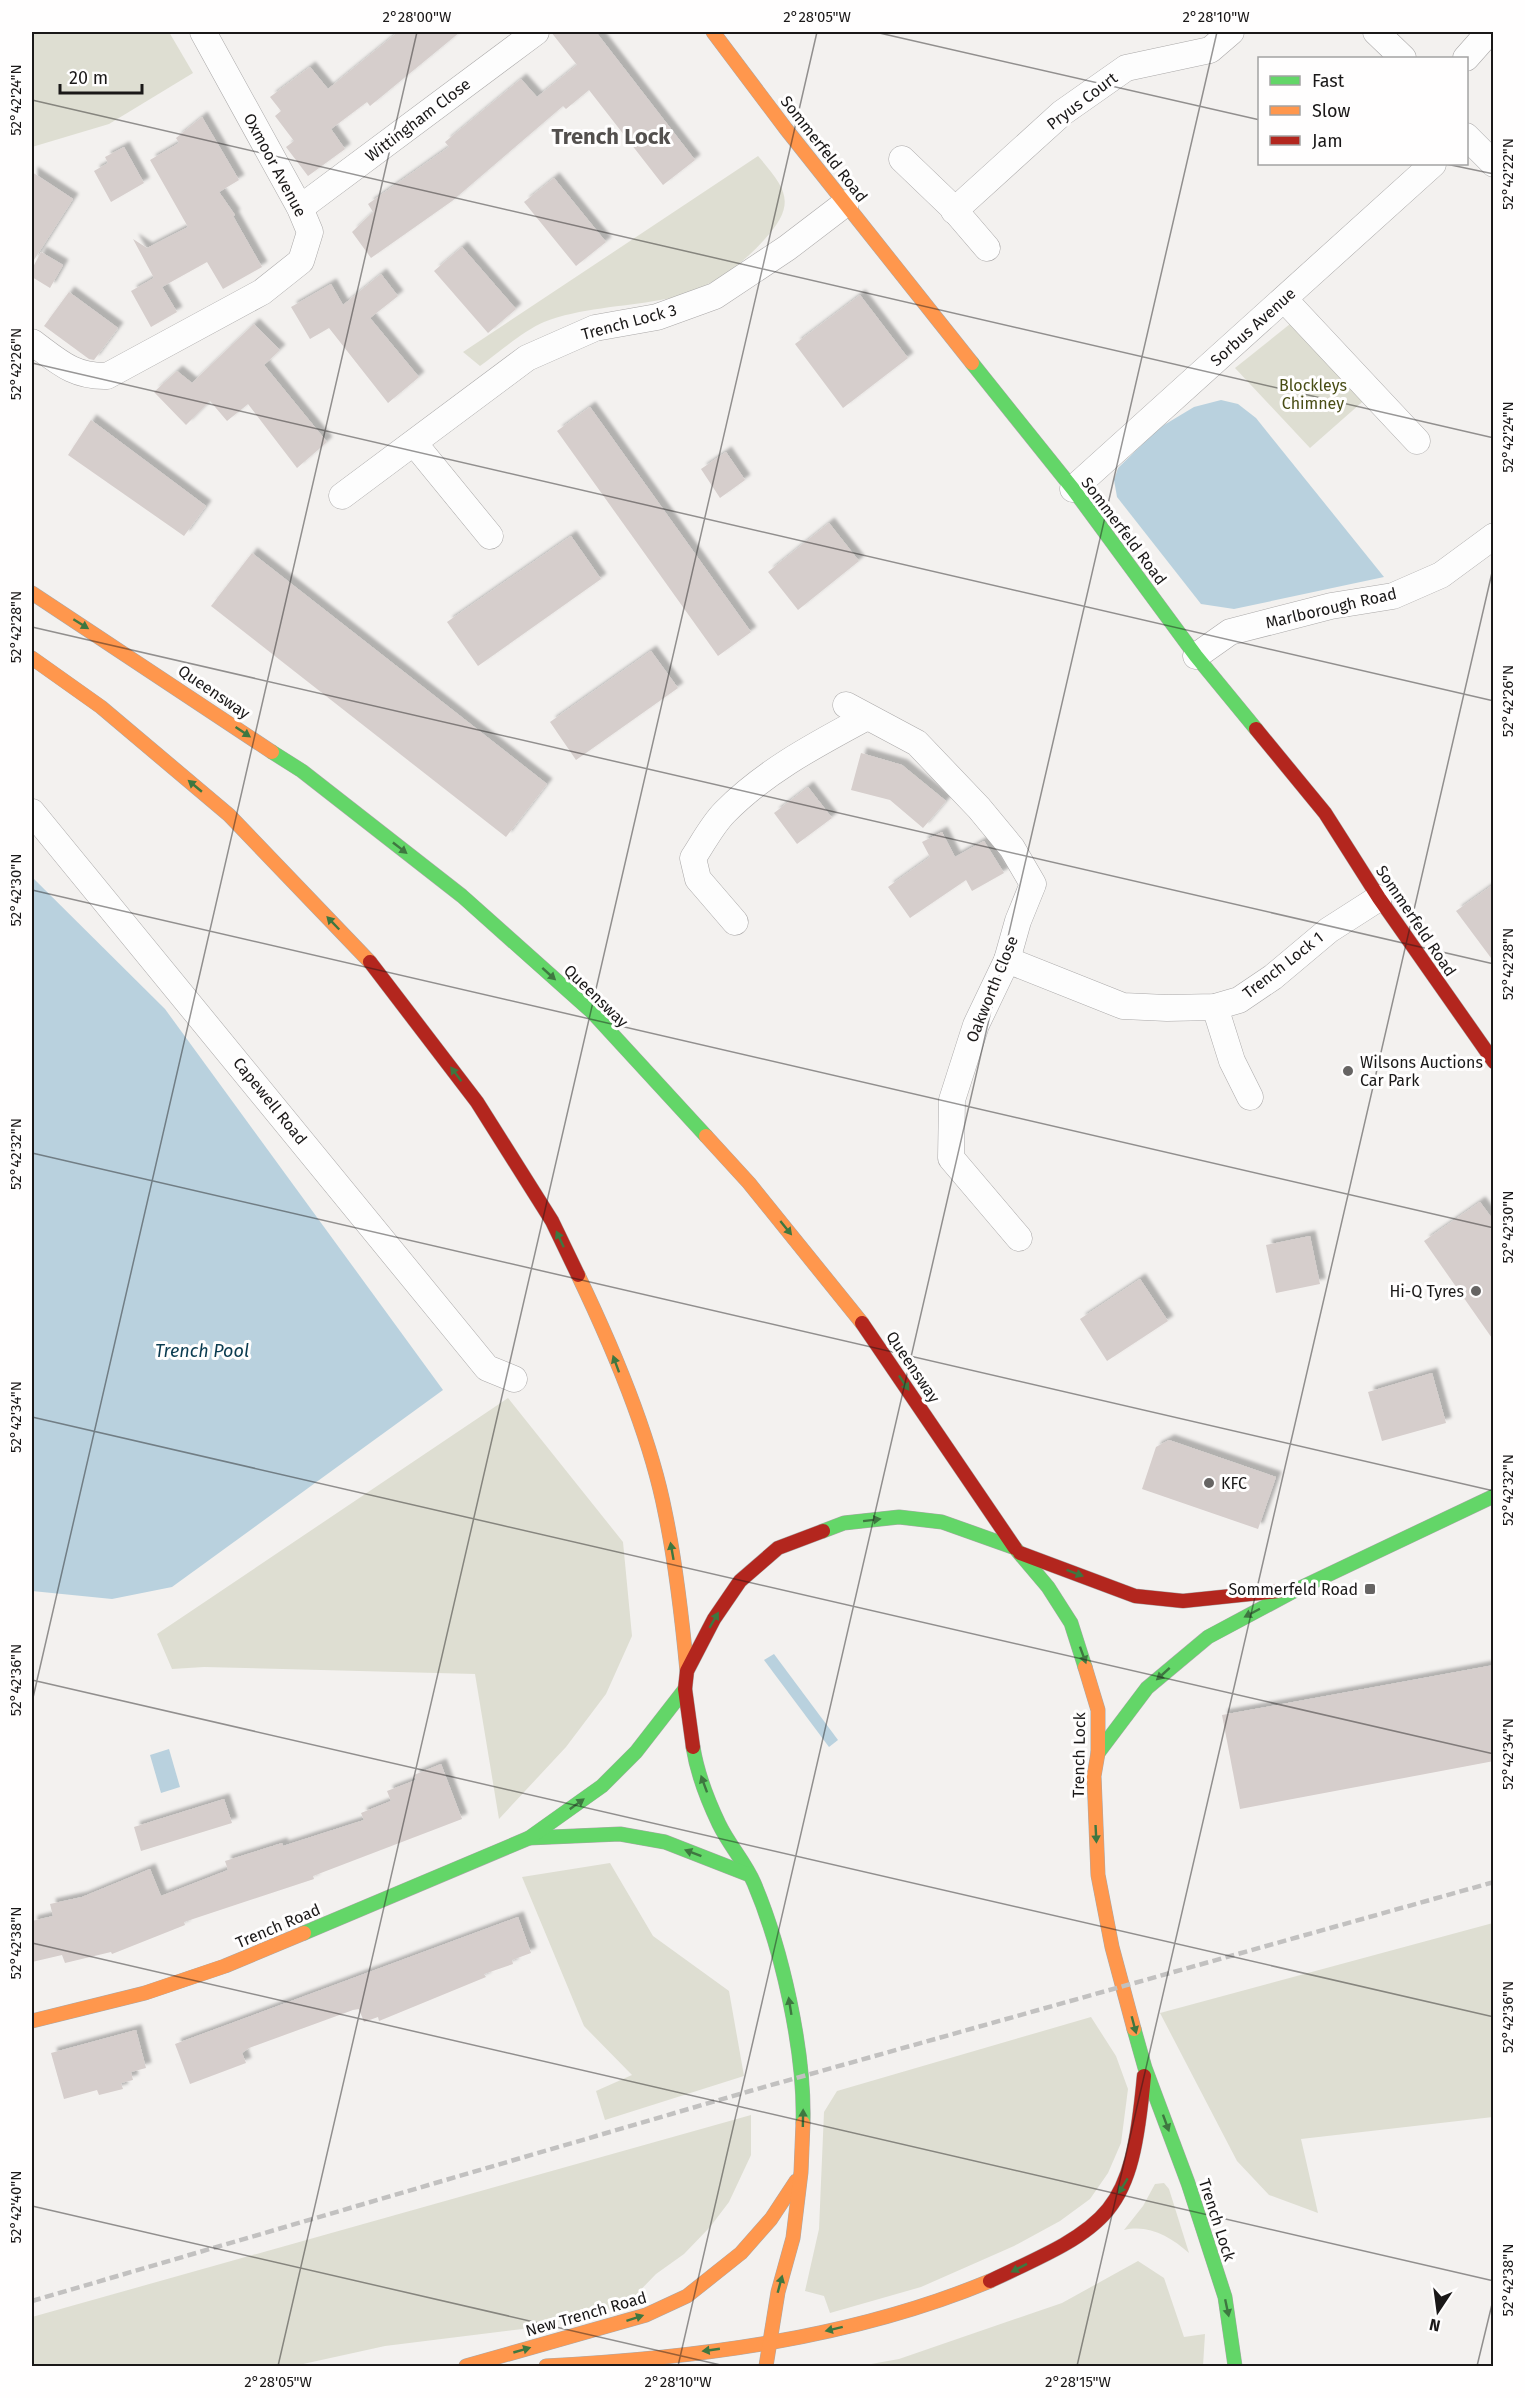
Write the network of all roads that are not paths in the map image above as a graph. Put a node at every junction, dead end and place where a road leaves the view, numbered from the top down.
1 (203, 32) edge
2 (536, 32) edge
3 (1231, 32) edge
4 (1376, 32) edge
5 (1489, 32) edge
6 (724, 35) edge
7 (1402, 57) edge
8 (1467, 57) edge
9 (1468, 137) edge
10 (902, 159) dead end
11 (1494, 164) edge
12 (1431, 165) edge
13 (846, 204) junction
14 (300, 208) junction
15 (954, 211) junction
16 (987, 248) dead end
17 (1284, 299) junction
18 (32, 342) edge
19 (1417, 441) dead end
20 (414, 443) junction
21 (1073, 489) junction
22 (342, 496) dead end
23 (490, 536) dead end
24 (1494, 536) edge
25 (32, 592) edge
26 (1196, 656) junction
27 (32, 658) edge
28 (32, 812) edge
29 (1379, 898) junction
30 (735, 921) dead end
31 (1007, 960) junction
32 (1215, 1007) junction
33 (1494, 1062) edge
34 (1250, 1097) dead end
35 (1019, 1238) dead end
36 (514, 1380) dead end
37 (1494, 1496) edge
38 (1018, 1550) junction
39 (1296, 1590) junction
40 (687, 1671) junction
41 (684, 1689) junction
42 (1098, 1753) junction
43 (529, 1838) junction
44 (750, 1877) junction
45 (32, 2021) edge
46 (1145, 2068) junction
47 (801, 2172) junction
48 (769, 2342) junction
49 (611, 2365) edge
50 (466, 2367) edge
51 (546, 2367) edge
52 (766, 2367) edge
53 (1235, 2367) edge

1 - 14 street, Oxmoor Avenue
2 - 14 street, Wittingham Close
3 - 15 street, Pryus Court
4 - 7 street
5 - 8 street
6 - 13 main road, Sommerfeld Road
9 - 11 street
10 - 15 street
12 - 17 street, Sorbus Avenue
13 - 20 street, Trench Lock 3
13 - 21 main road, Sommerfeld Road
14 - 18 street, Oxmoor Avenue
15 - 16 street
17 - 19 street
17 - 21 street, Sorbus Avenue
20 - 22 street, Trench Lock 3
20 - 23 street
21 - 26 main road, Sommerfeld Road
24 - 26 street, Marlborough Road
25 -> 38 main road, Queensway
26 - 29 main road, Sommerfeld Road
40 -> 27 main road
28 - 36 street, Capewell Road
29 - 32 street, Trench Lock 1
29 - 33 main road, Sommerfeld Road
30 - 31 street, Oakworth Close
31 - 32 street, Trench Lock 1
31 - 35 street, Oakworth Close
32 - 34 street
37 - 39 main road
38 -> 39 main road
40 -> 38 main road
38 -> 42 main road, Trench Lock
39 -> 42 main road
40 - 41 main road
43 -> 41 main road
44 -> 41 main road
42 -> 46 main road, Trench Lock
44 -> 43 main road
43 - 45 main road, Trench Road
47 -> 44 main road
46 -> 48 main road
46 -> 53 main road, Trench Lock
48 -> 47 main road
50 -> 47 main road, New Trench Road
48 -> 49 main road
48 - 52 main road
49 - 51 main road

